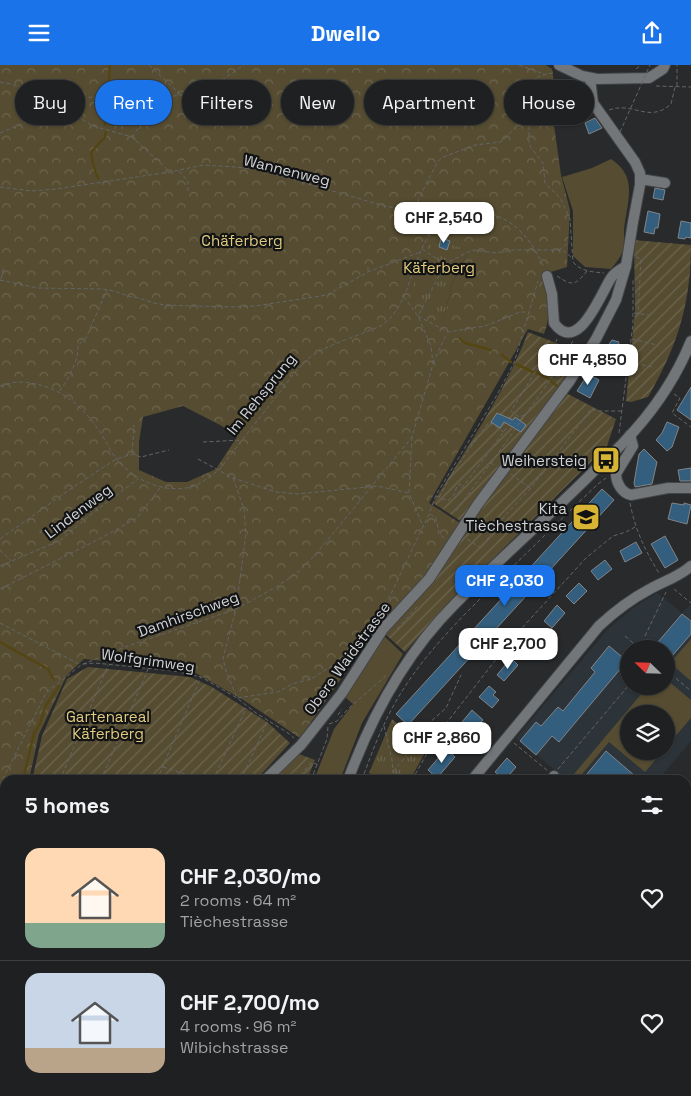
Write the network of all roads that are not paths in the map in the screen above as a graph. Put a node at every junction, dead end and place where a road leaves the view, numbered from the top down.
1 (559, 65) edge
2 (665, 65) edge
3 (590, 78) junction
4 (640, 179) junction
5 (665, 183) dead end
6 (627, 261) junction
7 (547, 273) road end
8 (691, 341) edge
9 (630, 435) junction
10 (691, 488) edge
11 (691, 566) edge
12 (270, 775) edge
13 (350, 775) edge
14 (476, 775) edge

1 - 3 street
2 - 3 street
3 - 4 street
4 - 5 street
4 - 6 street, Obere Waidstrasse
6 - 7 street
6 - 12 street, Obere Waidstrasse
8 - 9 street
9 - 10 street
9 - 13 street
11 - 14 street

